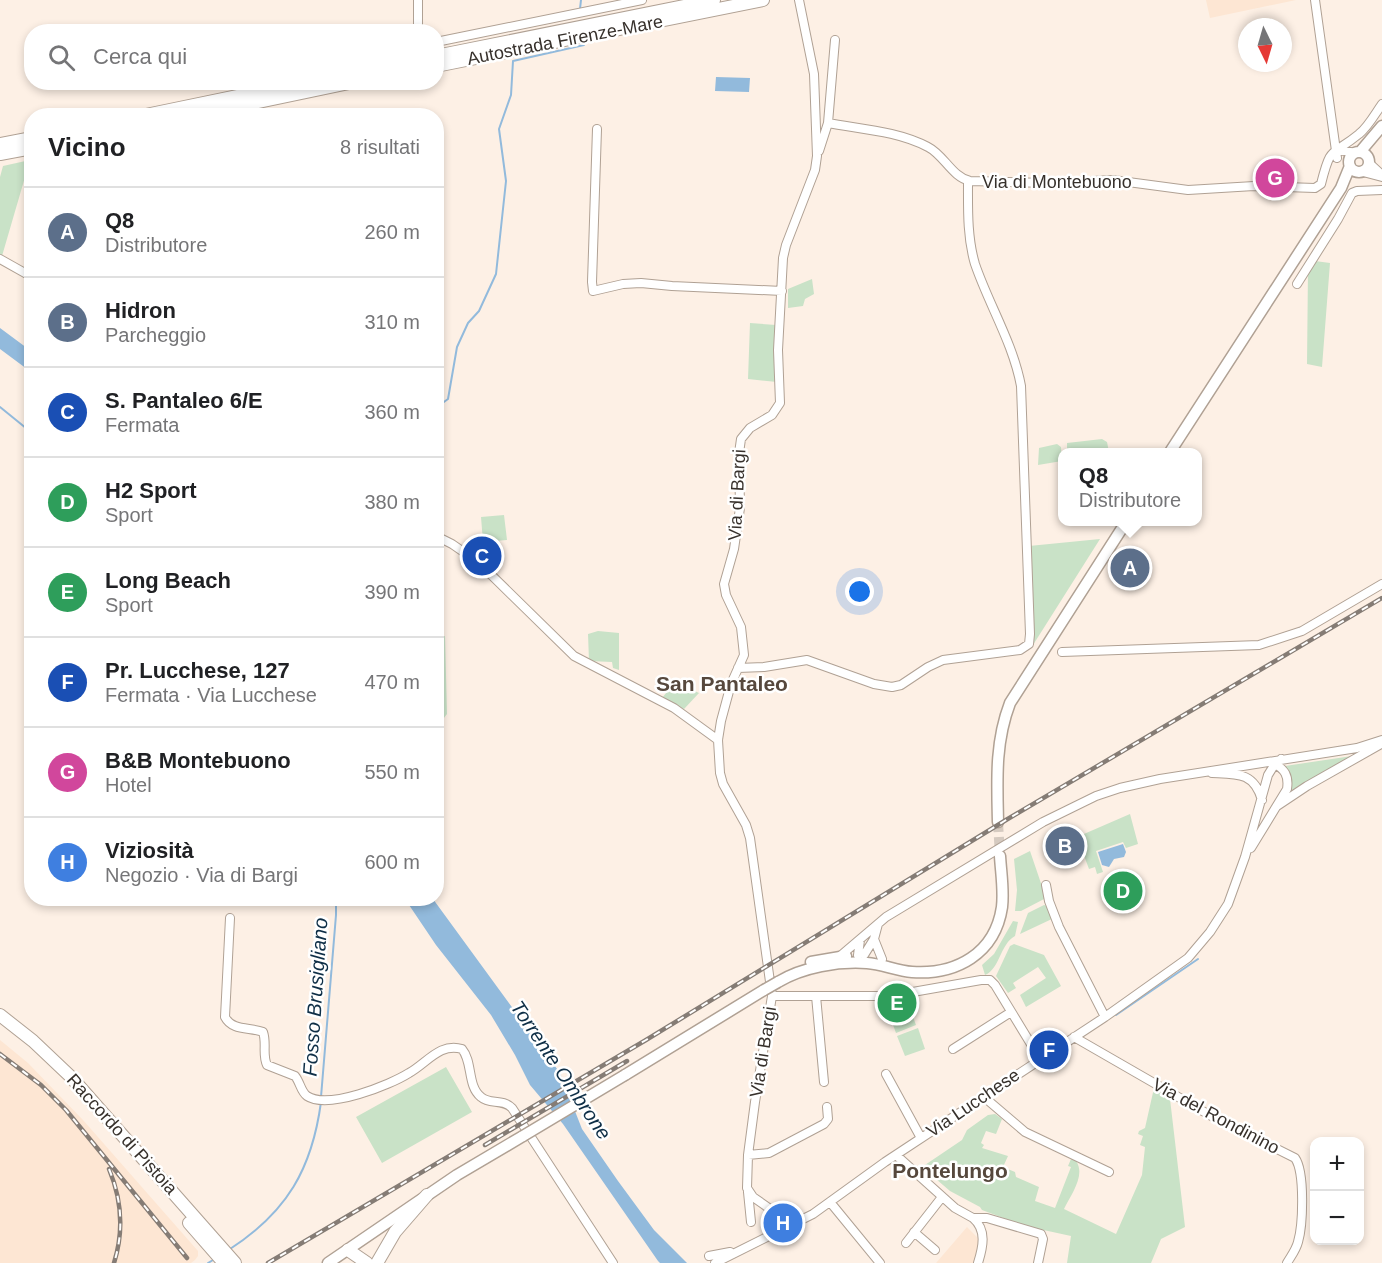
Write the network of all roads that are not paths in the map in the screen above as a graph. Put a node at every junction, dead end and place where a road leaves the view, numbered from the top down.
1 (418, 0) edge
2 (642, 0) edge
3 (714, 0) edge
4 (763, 0) edge
5 (800, 0) edge
6 (1316, 0) edge
7 (418, 24) edge
8 (444, 40) edge
9 (834, 40) dead end
10 (444, 54) edge
11 (444, 64) edge
12 (266, 90) edge
13 (316, 90) edge
14 (1382, 104) edge
15 (180, 108) edge
16 (229, 108) edge
17 (828, 123) junction
18 (1382, 127) edge
19 (597, 129) dead end
20 (24, 140) edge
21 (1350, 140) junction
22 (0, 144) edge
23 (1336, 149) junction
24 (24, 150) edge
25 (0, 154) edge
26 (817, 156) junction
27 (1337, 158) junction
28 (1327, 161) junction
29 (1358, 161) junction
30 (1382, 176) edge
31 (968, 181) junction
32 (1382, 190) edge
33 (0, 258) edge
34 (24, 273) edge
35 (1298, 284) dead end
36 (782, 291) junction
37 (1173, 448) edge
38 (1123, 526) edge
39 (444, 540) edge
40 (1382, 584) edge
41 (1062, 652) dead end
42 (738, 668) junction
43 (718, 740) junction
44 (1382, 742) edge
45 (1275, 761) junction
46 (1195, 773) junction
47 (1262, 800) junction
48 (1276, 806) junction
49 (998, 822) tunnel mouth
50 (1000, 856) tunnel mouth
51 (1245, 857) junction
52 (1046, 885) dead end
53 (230, 918) dead end
54 (878, 923) junction
55 (861, 939) junction
56 (874, 939) junction
57 (839, 957) junction
58 (860, 958) junction
59 (882, 959) junction
60 (918, 971) junction
61 (782, 979) junction
62 (768, 993) junction
63 (816, 996) junction
64 (1011, 1012) junction
65 (0, 1015) edge
66 (1105, 1017) junction
67 (0, 1025) edge
68 (1074, 1037) junction
69 (953, 1049) dead end
70 (1040, 1059) junction
71 (886, 1074) dead end
72 (824, 1082) dead end
73 (984, 1097) junction
74 (826, 1107) dead end
75 (921, 1138) junction
76 (748, 1155) junction
77 (896, 1155) junction
78 (1109, 1172) dead end
79 (748, 1192) junction
80 (427, 1195) junction
81 (942, 1197) junction
82 (830, 1203) junction
83 (973, 1218) junction
84 (751, 1222) dead end
85 (793, 1226) junction
86 (914, 1232) junction
87 (906, 1243) dead end
88 (935, 1250) dead end
89 (348, 1257) edge
90 (714, 1260) edge
91 (224, 1263) edge
92 (235, 1263) edge
93 (328, 1263) edge
94 (367, 1263) edge
95 (377, 1263) edge
96 (613, 1263) edge
97 (880, 1263) edge
98 (978, 1263) edge
99 (1038, 1263) edge
100 (1287, 1263) edge

1 - 7 street
2 - 8 street
3 - 10 highway, Autostrada Firenze-Mare
4 - 11 highway, Autostrada Firenze-Mare
5 - 26 street, Via di Bargi
6 - 23 street
9 - 17 street
12 - 15 highway
13 - 16 highway
14 - 21 street
17 - 26 street
17 - 31 street, Via di Montebuono
18 - 29 main road
19 - 36 street
20 - 22 highway
21 - 23 street
21 - 29 street
23 - 27 street
23 - 28 street, Via di Montebuono
23 - 29 street
24 - 25 highway
26 - 36 street, Via di Bargi
27 - 28 street
27 - 29 street
28 - 31 street, Via di Montebuono
29 - 30 street
29 - 37 main road
31 - 42 street
32 - 35 street
33 - 34 street
36 - 42 street, Via di Bargi
38 - 49 main road
39 - 43 street
40 - 41 street
42 - 43 street, Via di Bargi
43 - 62 street, Via di Bargi
44 - 45 street, Via Lucchese
44 - 48 street, Via Lucchese
45 - 46 street, Via Lucchese
45 - 47 street, Via Lucchese
45 - 48 street, Via Lucchese
46 - 47 street, Via Lucchese
46 - 54 street, Via Lucchese
47 - 51 street, Via Lucchese
48 - 51 street, Via Lucchese
50 - 60 main road
51 - 66 street, Via Lucchese
52 - 66 street
53 - 96 street
54 - 55 street, Via Lucchese
54 - 56 street
55 - 57 street, Via Lucchese
55 - 58 street
56 - 58 street
56 - 59 street
57 - 58 main road
57 - 61 main road
58 - 59 main road
58 - 60 main road
58 - 61 main road
59 - 60 main road
61 - 62 main road, bridge
62 - 63 street
62 - 76 street, Via di Bargi
62 - 80 main road, bridge
63 - 64 street
63 - 72 street
64 - 69 street
64 - 70 street
65 - 92 highway, Raccordo di Pistoia
66 - 68 street, Via Lucchese
67 - 91 highway, Raccordo di Pistoia
68 - 70 street, Via Lucchese
68 - 100 street, Via del Rondinino
70 - 73 street, Via Lucchese
71 - 75 street
73 - 75 street, Via Lucchese
73 - 78 street
74 - 76 street
75 - 77 street, Via Lucchese
76 - 79 street, Via di Bargi
77 - 81 street
77 - 82 street, Via Lucchese
79 - 84 street, Via di Bargi
79 - 85 street
80 - 89 main road
80 - 95 highway
81 - 83 street
81 - 86 street
82 - 85 street, Via Lucchese
82 - 97 street
83 - 98 street
83 - 99 street
85 - 90 street, Via Lucchese
86 - 87 street
86 - 88 street
89 - 93 main road
89 - 94 highway

